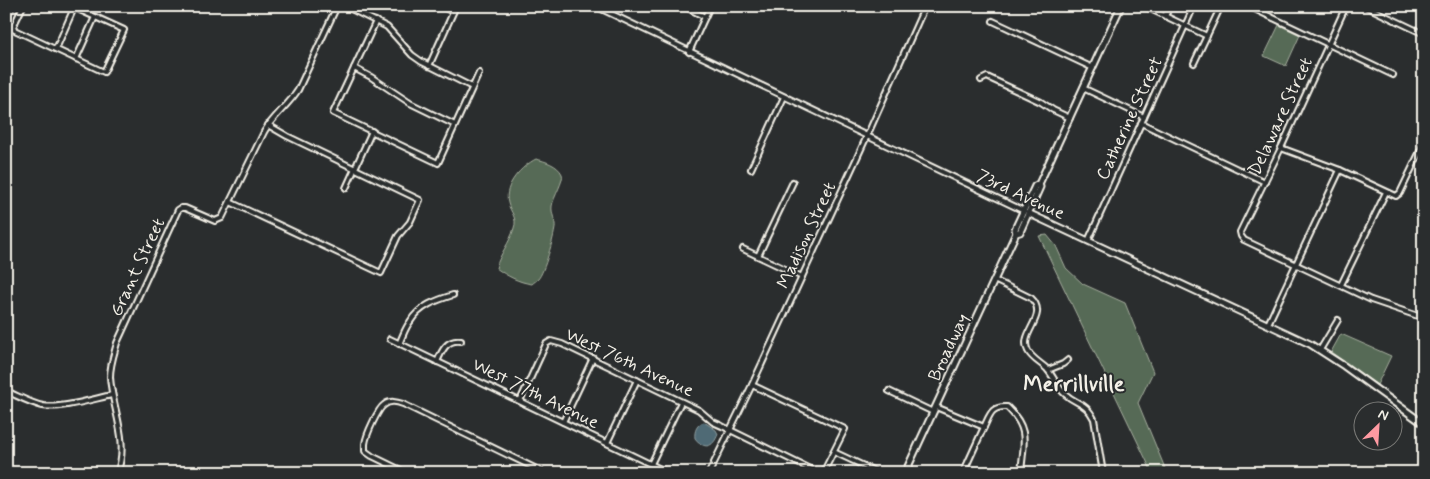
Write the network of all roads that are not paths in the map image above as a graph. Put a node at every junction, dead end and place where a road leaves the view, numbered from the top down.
1 (12, 6) edge
2 (23, 6) edge
3 (337, 6) edge
4 (345, 6) edge
5 (441, 6) edge
6 (456, 6) edge
7 (595, 6) edge
8 (684, 6) edge
9 (710, 6) edge
10 (925, 6) edge
11 (1121, 6) edge
12 (1144, 6) edge
13 (1170, 6) edge
14 (1194, 6) edge
15 (1221, 6) edge
16 (1248, 6) edge
17 (1346, 6) edge
18 (1366, 6) edge
19 (72, 7) edge
20 (453, 12) junction
21 (1165, 16) junction
22 (95, 17) junction
23 (705, 17) junction
24 (6, 18) edge
25 (376, 21) junction
26 (993, 21) dead end
27 (6, 26) edge
28 (1186, 26) junction
29 (12, 29) junction
30 (1424, 34) edge
31 (1207, 36) junction
32 (1328, 44) junction
33 (56, 49) junction
34 (689, 52) junction
35 (76, 59) junction
36 (1194, 63) dead end
37 (429, 66) junction
38 (354, 68) junction
39 (1092, 68) junction
40 (480, 74) dead end
41 (1393, 75) dead end
42 (981, 80) dead end
43 (472, 87) junction
44 (1083, 88) junction
45 (784, 97) junction
46 (1144, 117) junction
47 (1070, 118) junction
48 (1141, 123) junction
49 (268, 124) junction
50 (455, 125) junction
51 (372, 131) junction
52 (868, 136) junction
53 (1424, 142) edge
54 (1281, 148) junction
55 (355, 169) junction
56 (751, 169) dead end
57 (1340, 170) junction
58 (793, 182) dead end
59 (1265, 182) junction
60 (346, 188) dead end
61 (1386, 192) junction
62 (230, 202) junction
63 (1026, 212) junction
64 (1088, 240) junction
65 (742, 249) dead end
66 (758, 256) junction
67 (1296, 264) junction
68 (802, 277) junction
69 (994, 280) junction
70 (1341, 285) junction
71 (454, 295) dead end
72 (1421, 317) dead end
73 (1338, 320) dead end
74 (1268, 324) junction
75 (390, 339) dead end
76 (461, 341) dead end
77 (399, 344) junction
78 (1320, 350) junction
79 (593, 358) junction
80 (1068, 360) dead end
81 (437, 362) junction
82 (1048, 370) junction
83 (637, 380) junction
84 (752, 385) junction
85 (6, 390) edge
86 (889, 391) dead end
87 (112, 395) junction
88 (520, 401) junction
89 (681, 402) junction
90 (934, 410) junction
91 (563, 422) junction
92 (1424, 424) edge
93 (984, 427) junction
94 (729, 430) junction
95 (607, 443) junction
96 (834, 452) junction
97 (651, 464) junction
98 (116, 473) edge
99 (407, 473) edge
100 (545, 473) edge
101 (670, 473) edge
102 (709, 473) edge
103 (818, 473) edge
104 (824, 473) edge
105 (879, 473) edge
106 (905, 473) edge
107 (964, 473) edge
108 (1021, 473) edge
109 (1103, 473) edge

1 - 24 street
2 - 29 street
3 - 49 street, Grant Street
4 - 25 street
5 - 20 street
6 - 20 street
7 - 34 street, 73rd Avenue
8 - 23 street
9 - 23 street
10 - 52 street, Madison Street
11 - 39 main road, Broadway
12 - 21 street
13 - 21 street
14 - 28 street, Catherine Street
15 - 31 street
16 - 32 street
17 - 32 street, Delaware Street
18 - 30 street
19 - 22 street
19 - 33 street
20 - 37 street
21 - 28 street
22 - 35 street
22 - 35 street
23 - 34 street
25 - 37 street
25 - 38 street
26 - 39 street
27 - 29 street
28 - 31 street
28 - 46 street, Catherine Street
29 - 33 street
31 - 36 street
32 - 41 street
32 - 54 street, Delaware Street
33 - 35 street
34 - 45 street, 73rd Avenue
37 - 43 street
38 - 50 street
38 - 51 street
39 - 44 main road, Broadway
40 - 43 street
42 - 47 street
43 - 50 street
44 - 46 street
44 - 47 main road, Broadway
45 - 52 street, 73rd Avenue
45 - 56 street
46 - 48 street, Catherine Street
47 - 63 main road, Broadway
48 - 59 street
48 - 64 street, Catherine Street
49 - 55 street
49 - 62 street, Grant Street
50 - 51 street
51 - 55 street
52 - 63 street, 73rd Avenue
52 - 68 street, Madison Street
53 - 61 street
54 - 57 street
54 - 59 street, Delaware Street
55 - 60 street
55 - 62 street
57 - 61 street
57 - 67 street
58 - 66 street
59 - 67 street, Delaware Street
61 - 70 street
62 - 87 street, Grant Street
63 - 64 main road, 73rd Avenue
63 - 69 main road, Broadway
64 - 74 main road, 73rd Avenue
65 - 66 street
66 - 68 street
67 - 70 street
67 - 74 street
68 - 84 street, Madison Street
69 - 82 street
69 - 90 main road, Broadway
70 - 72 street
71 - 77 street
73 - 78 street
74 - 78 main road, 73rd Avenue
75 - 77 street, West 77th Avenue
76 - 81 street
77 - 81 street, West 77th Avenue
78 - 92 main road, 73rd Avenue
79 - 83 street, West 76th Avenue
79 - 88 street, West 76th Avenue
79 - 91 street
80 - 82 street
81 - 88 street, West 77th Avenue
82 - 109 street
83 - 89 street, West 76th Avenue
83 - 95 street
84 - 94 street, Madison Street
84 - 96 street
85 - 87 street
86 - 90 street
87 - 98 street, Grant Street
88 - 91 street, West 77th Avenue
89 - 94 street, West 76th Avenue
89 - 97 street
90 - 93 street
90 - 106 main road, Broadway
91 - 95 street, West 77th Avenue
93 - 107 street
93 - 108 street
94 - 102 street, Madison Street
94 - 103 street, West 76th Avenue
95 - 97 street, West 77th Avenue
96 - 104 street
96 - 105 street
97 - 101 street, West 77th Avenue
99 - 100 street

